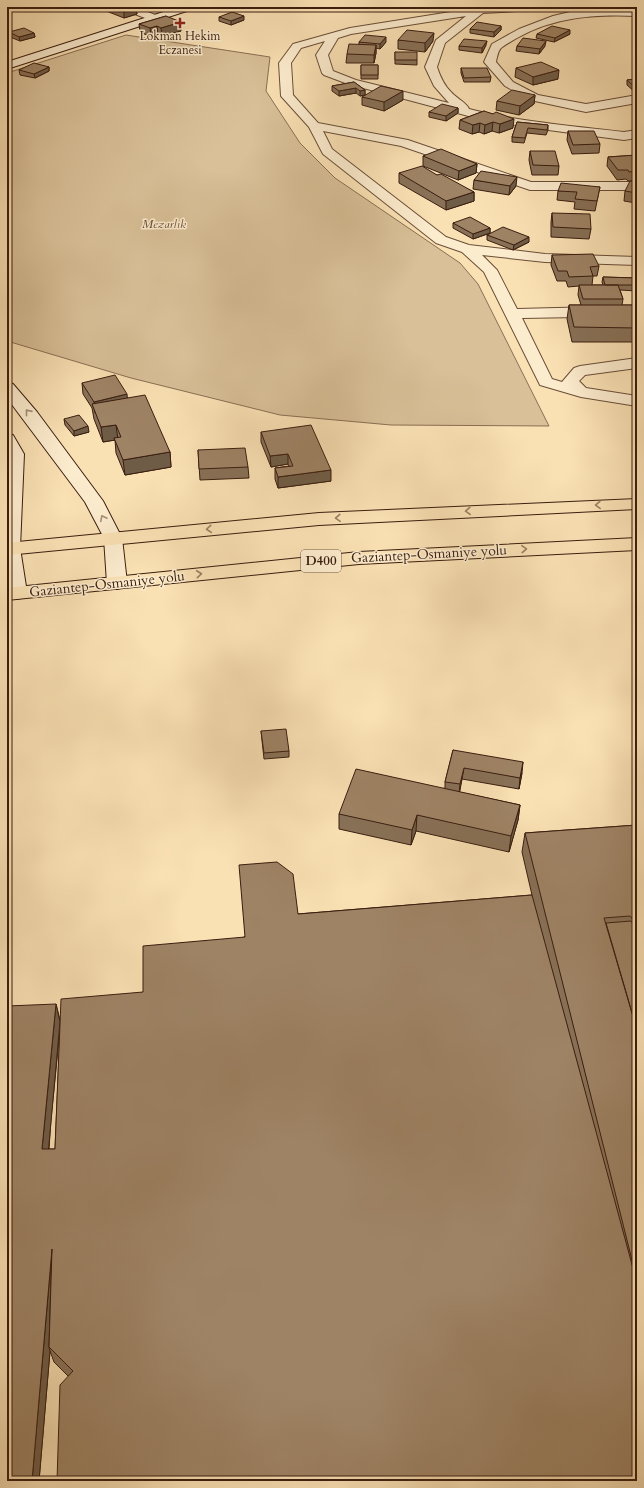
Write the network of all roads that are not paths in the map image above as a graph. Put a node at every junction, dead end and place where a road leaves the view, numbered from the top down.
1 (126, 7) edge
2 (168, 7) edge
3 (189, 7) edge
4 (535, 7) edge
5 (483, 10) junction
6 (637, 13) edge
7 (144, 14) junction
8 (154, 18) junction
9 (334, 36) junction
10 (7, 60) edge
11 (7, 66) edge
12 (637, 99) edge
13 (476, 114) junction
14 (314, 126) junction
15 (637, 134) edge
16 (637, 186) edge
17 (467, 249) junction
18 (637, 261) edge
19 (637, 311) edge
20 (511, 314) junction
21 (637, 363) edge
22 (580, 372) junction
23 (637, 372) edge
24 (7, 387) edge
25 (580, 392) junction
26 (637, 401) edge
27 (7, 439) edge
28 (637, 504) edge
29 (113, 538) junction
30 (637, 544) edge
31 (9, 548) edge
32 (117, 583) junction
33 (12, 593) edge

1 - 7 street
2 - 7 street
3 - 8 street
4 - 5 street
5 - 9 street
5 - 13 street
6 - 12 street
7 - 8 street
7 - 10 street
8 - 11 street
9 - 13 street
9 - 14 street
13 - 15 street
14 - 16 street
14 - 17 street
17 - 18 street
17 - 20 street
19 - 20 street
20 - 25 street
21 - 22 street
22 - 23 street
22 - 25 street
29 -> 24 street
25 - 26 street
27 - 31 street
28 -> 29 highway
29 - 31 highway
29 - 32 street
32 -> 30 highway, Gaziantep-Osmaniye yolu / D400
31 - 33 street
32 - 33 highway, Gaziantep-Osmaniye yolu / D400

